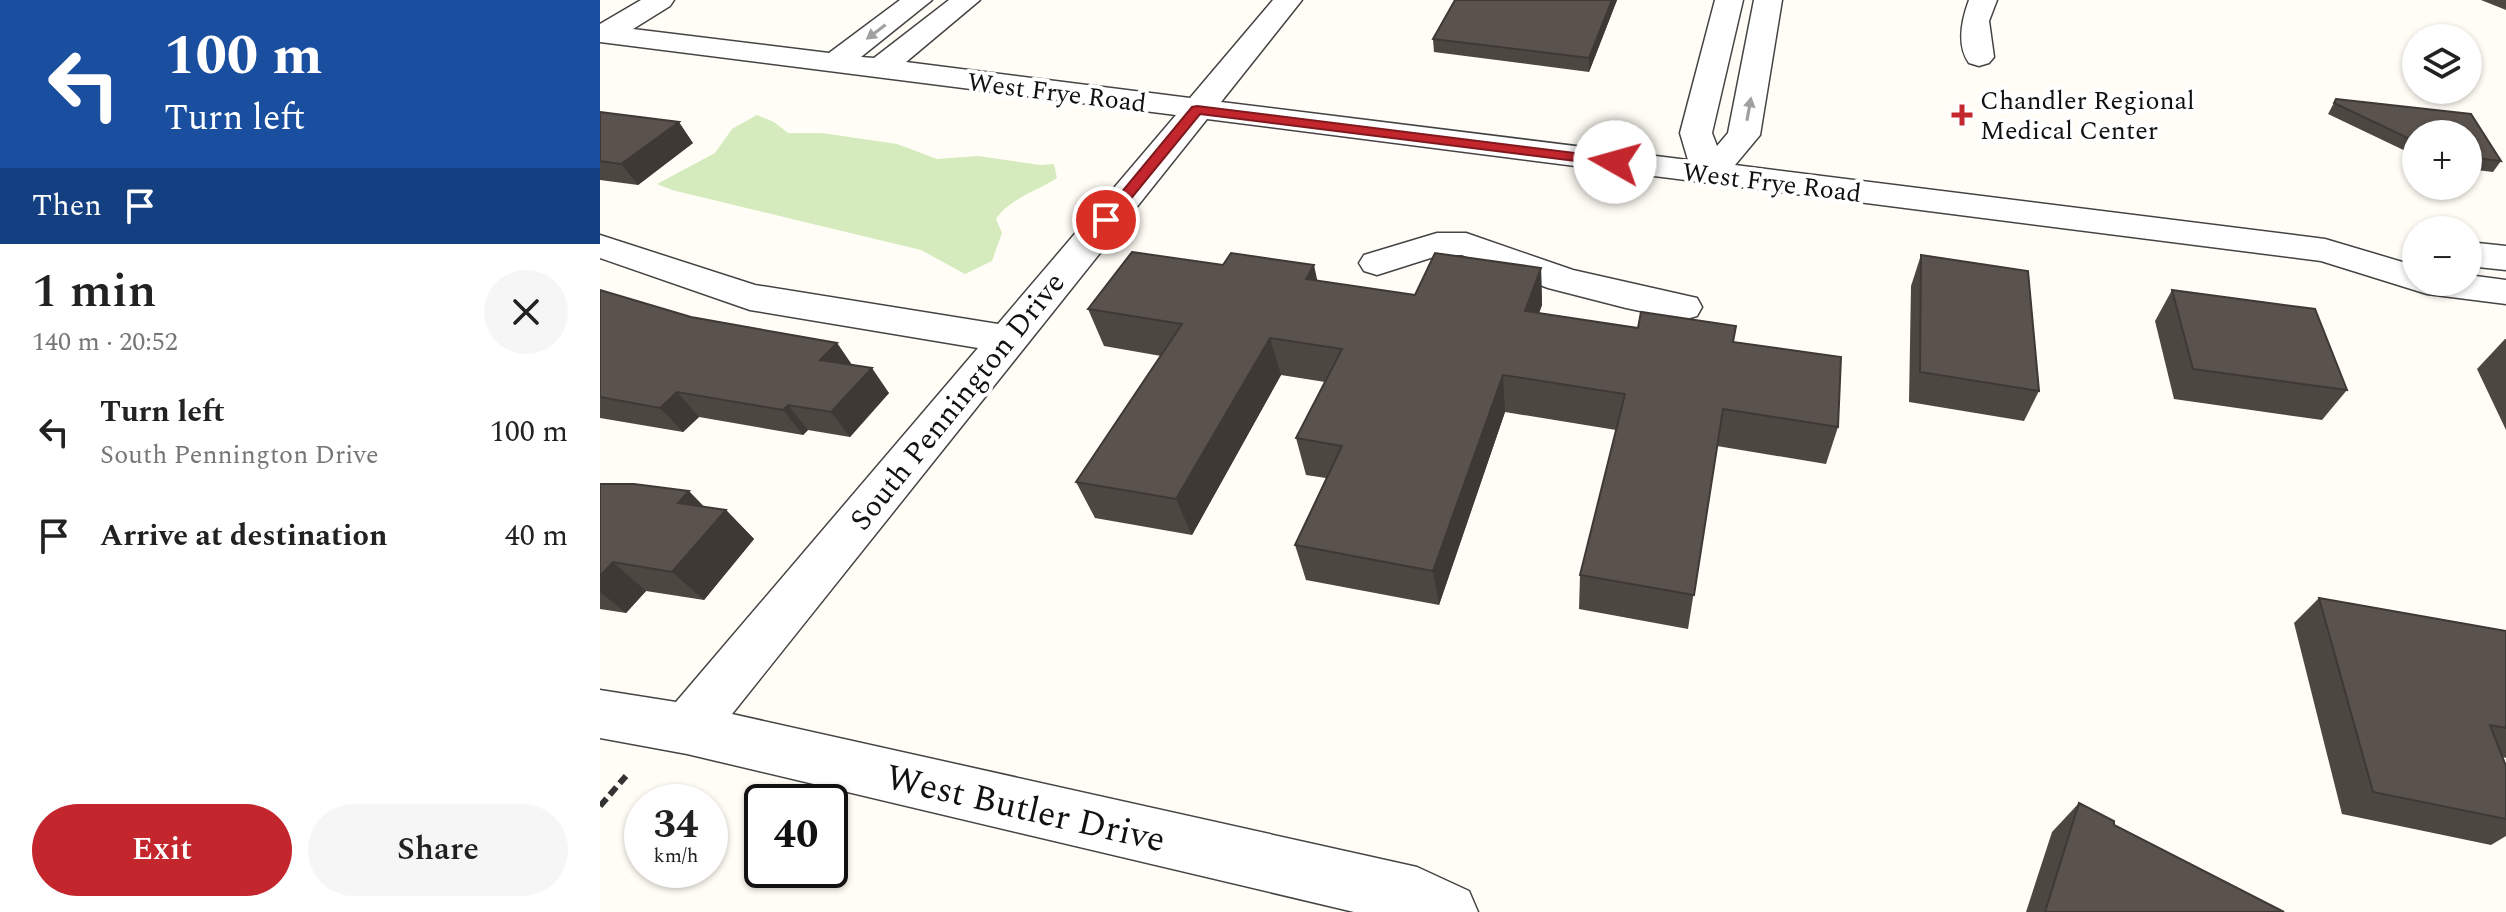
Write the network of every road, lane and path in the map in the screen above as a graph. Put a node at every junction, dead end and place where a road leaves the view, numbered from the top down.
1 (613, 0) edge
2 (660, 0) edge
3 (1288, 0) edge
4 (1729, 0) edge
5 (1768, 0) edge
6 (1983, 0) edge
7 (915, 2) edge
8 (960, 4) edge
9 (602, 25) edge
10 (1979, 57) dead end
11 (834, 63) junction
12 (879, 69) junction
13 (1197, 110) junction
14 (1710, 174) junction
15 (2402, 246) edge
16 (601, 247) edge
17 (2325, 250) junction
18 (2482, 255) edge
19 (2506, 258) edge
20 (1377, 263) dead end
21 (2402, 275) edge
22 (2482, 289) edge
23 (2506, 292) edge
24 (1683, 307) dead end
25 (1007, 339) junction
26 (600, 714) edge
27 (687, 729) junction
28 (626, 776) dead end
29 (600, 806) edge
30 (1448, 912) edge

1 - 9 street
2 - 9 street
3 - 13 street, South Pennington Drive
4 - 14 street
14 -> 5 street
6 - 10 street
7 - 8 street
7 -> 11 street
8 - 12 street
9 - 11 street, West Frye Road
11 - 12 street, West Frye Road
12 - 13 street, West Frye Road
13 - 14 street, West Frye Road
13 - 25 street, South Pennington Drive
14 - 17 street, West Frye Road
15 - 17 street, West Frye Road
16 - 25 street
17 - 21 street, West Frye Road
18 - 19 street
20 - 24 street
22 - 23 street
25 - 27 street, South Pennington Drive
26 - 27 street, West Butler Drive
27 - 30 street, West Butler Drive
28 - 29 path

